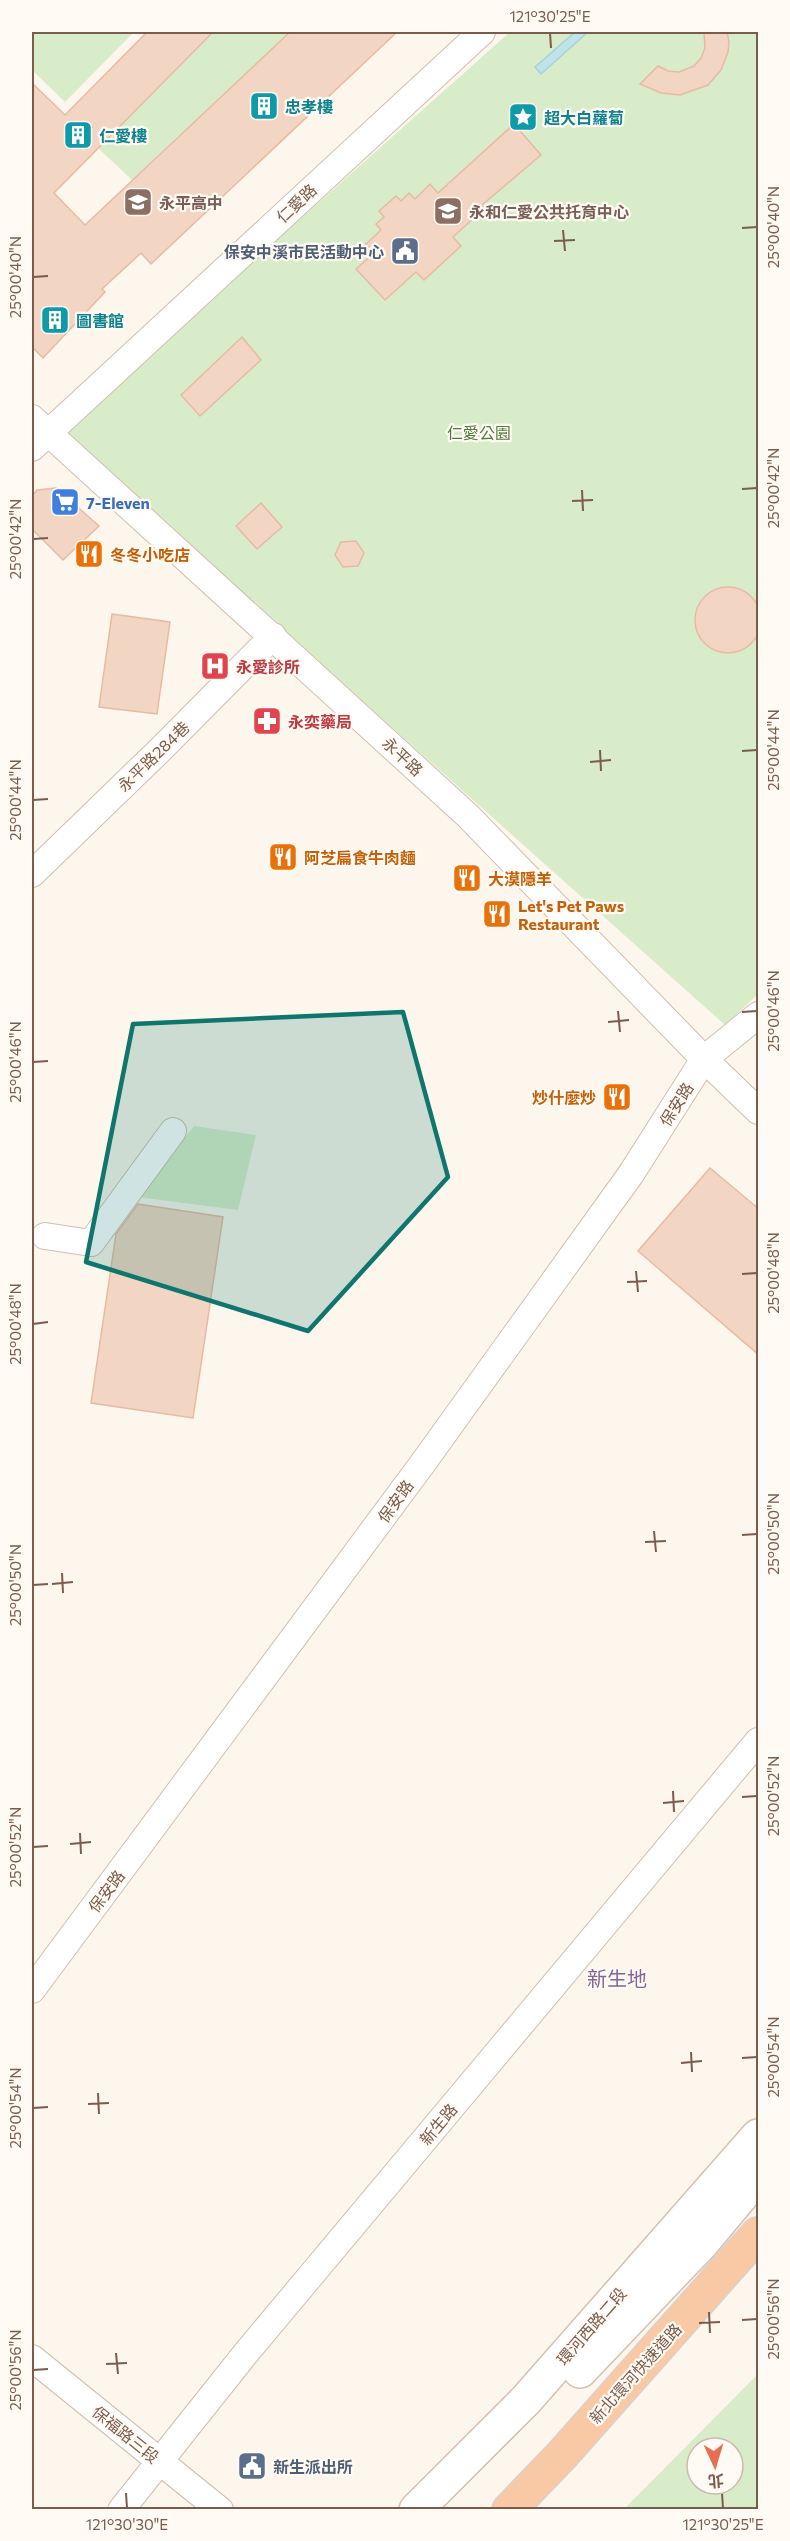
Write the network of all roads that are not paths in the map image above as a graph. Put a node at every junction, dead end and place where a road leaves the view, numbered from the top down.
1 (482, 32) edge
2 (37, 433) edge
3 (273, 636) junction
4 (32, 874) edge
5 (759, 1015) edge
6 (704, 1059) junction
7 (759, 1111) edge
8 (173, 1131) dead end
9 (45, 1236) dead end
10 (759, 1741) edge
11 (32, 1990) edge
12 (759, 2136) edge
13 (759, 2176) edge
14 (759, 2234) edge
15 (32, 2358) edge
16 (160, 2462) junction
17 (121, 2510) edge
18 (220, 2510) edge
19 (416, 2510) edge
20 (449, 2510) edge
21 (509, 2510) edge

1 - 2 street, 仁愛路
2 - 3 street, 永平路
3 - 4 street, 永平路284巷
3 - 6 street, 永平路
5 - 6 street, 保安路
6 - 7 street, 永平路
6 - 11 street, 保安路
8 - 9 street
10 - 16 street, 新生路
12 - 19 main road, 環河西路二段
13 - 20 main road, 環河西路二段
14 - 21 highway, 新北環河快速道路
15 - 16 street, 保福路三段
16 - 17 street, 新生路
16 - 18 street, 保福路三段

